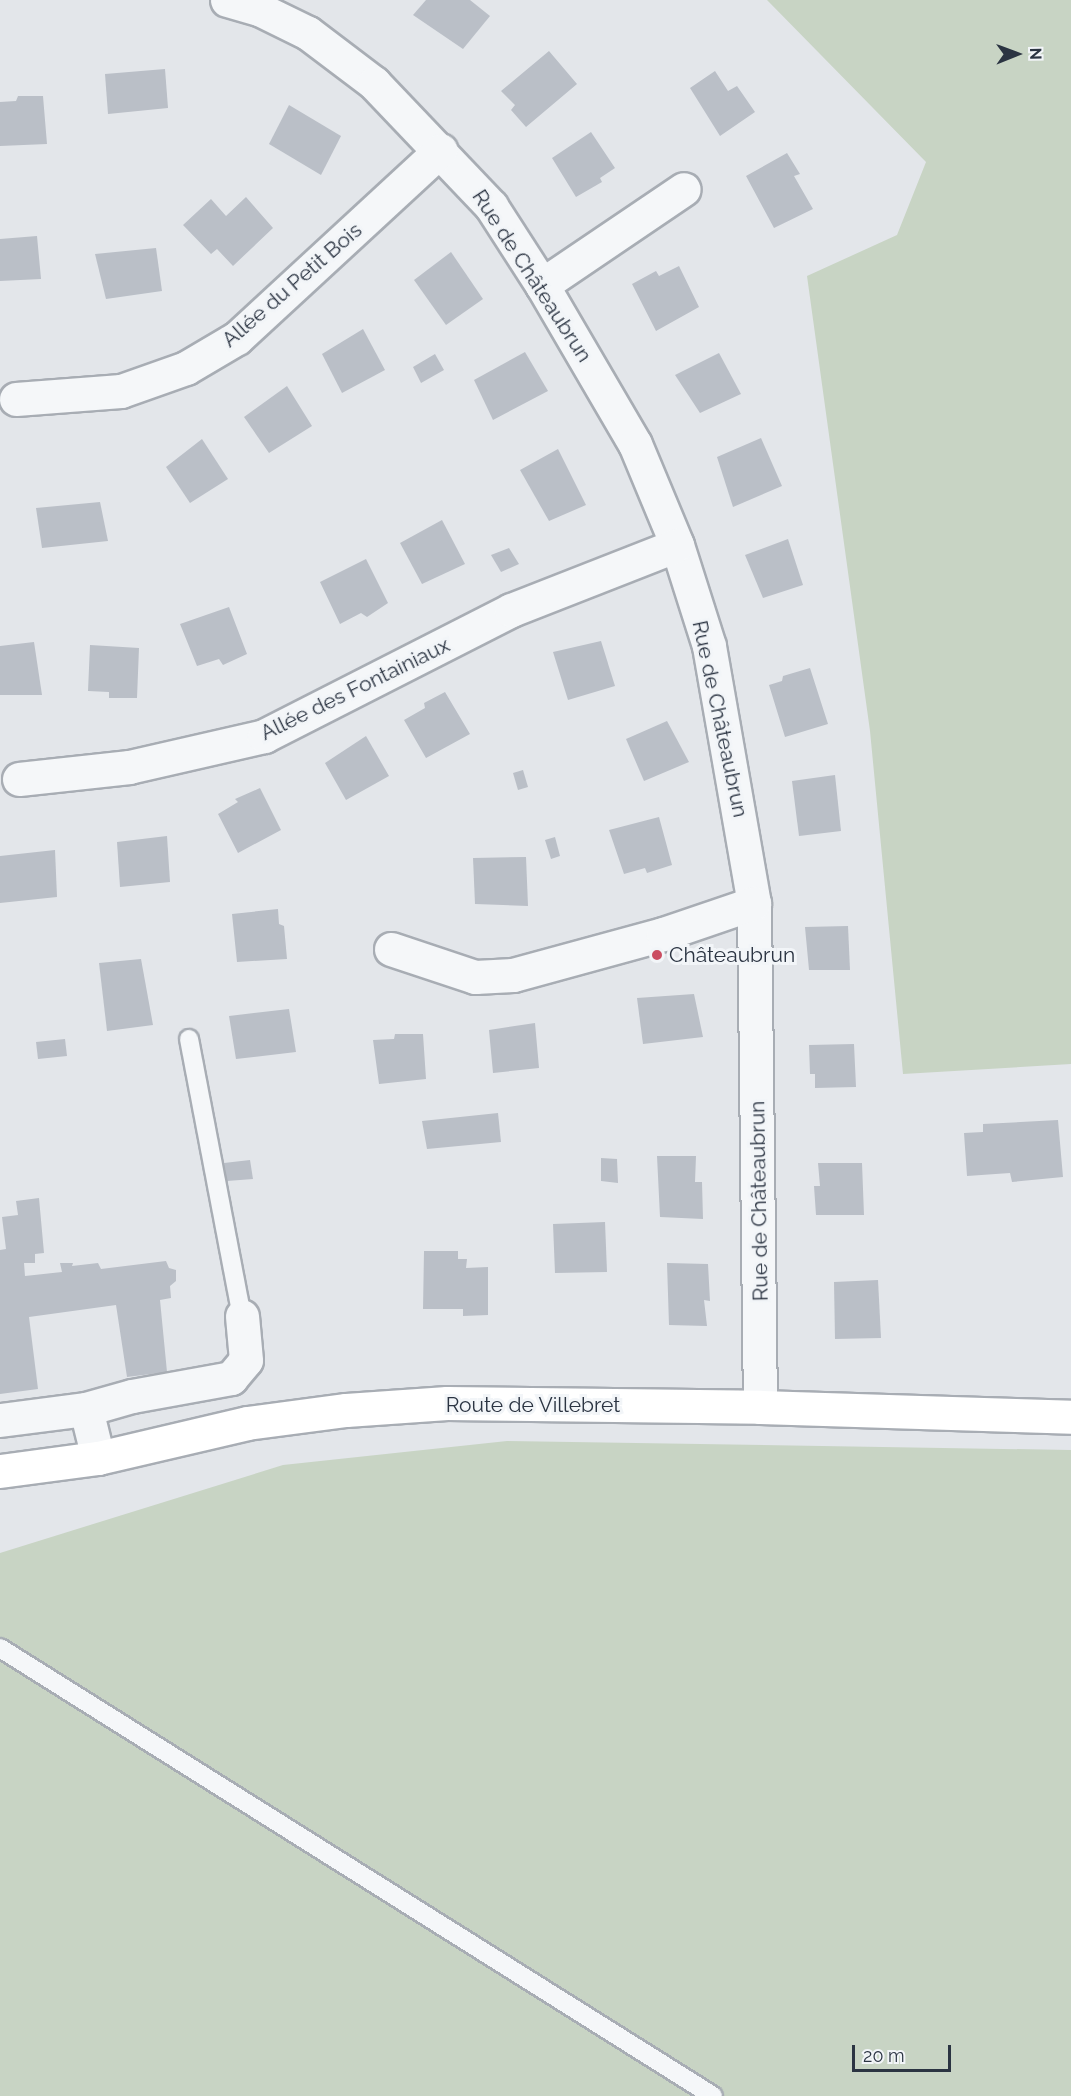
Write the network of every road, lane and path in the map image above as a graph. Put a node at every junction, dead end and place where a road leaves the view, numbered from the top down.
1 (227, 0) edge
2 (441, 150) junction
3 (684, 189) dead end
4 (542, 285) junction
5 (16, 399) dead end
6 (677, 545) junction
7 (19, 779) dead end
8 (754, 903) junction
9 (391, 949) dead end
10 (189, 1039) dead end
11 (242, 1316) joint
12 (760, 1407) junction
13 (86, 1409) junction
14 (1071, 1417) edge
15 (0, 1420) edge
16 (99, 1458) junction
17 (0, 1471) edge
18 (0, 1648) edge
19 (713, 2096) edge

1 - 2 street, Rue de Châteaubrun
2 - 4 street, Rue de Châteaubrun
2 - 5 street, Allée du Petit Bois
3 - 4 street
4 - 6 street, Rue de Châteaubrun
6 - 7 street, Allée des Fontainiaux
6 - 8 street, Rue de Châteaubrun
8 - 9 street
8 - 12 street, Rue de Châteaubrun
10 - 11 lane
11 - 13 street
12 - 14 main road, Route de Villebret
12 - 16 main road, Route de Villebret
13 - 15 street
13 - 16 street
16 - 17 main road, Route de Villebret
18 - 19 lane

